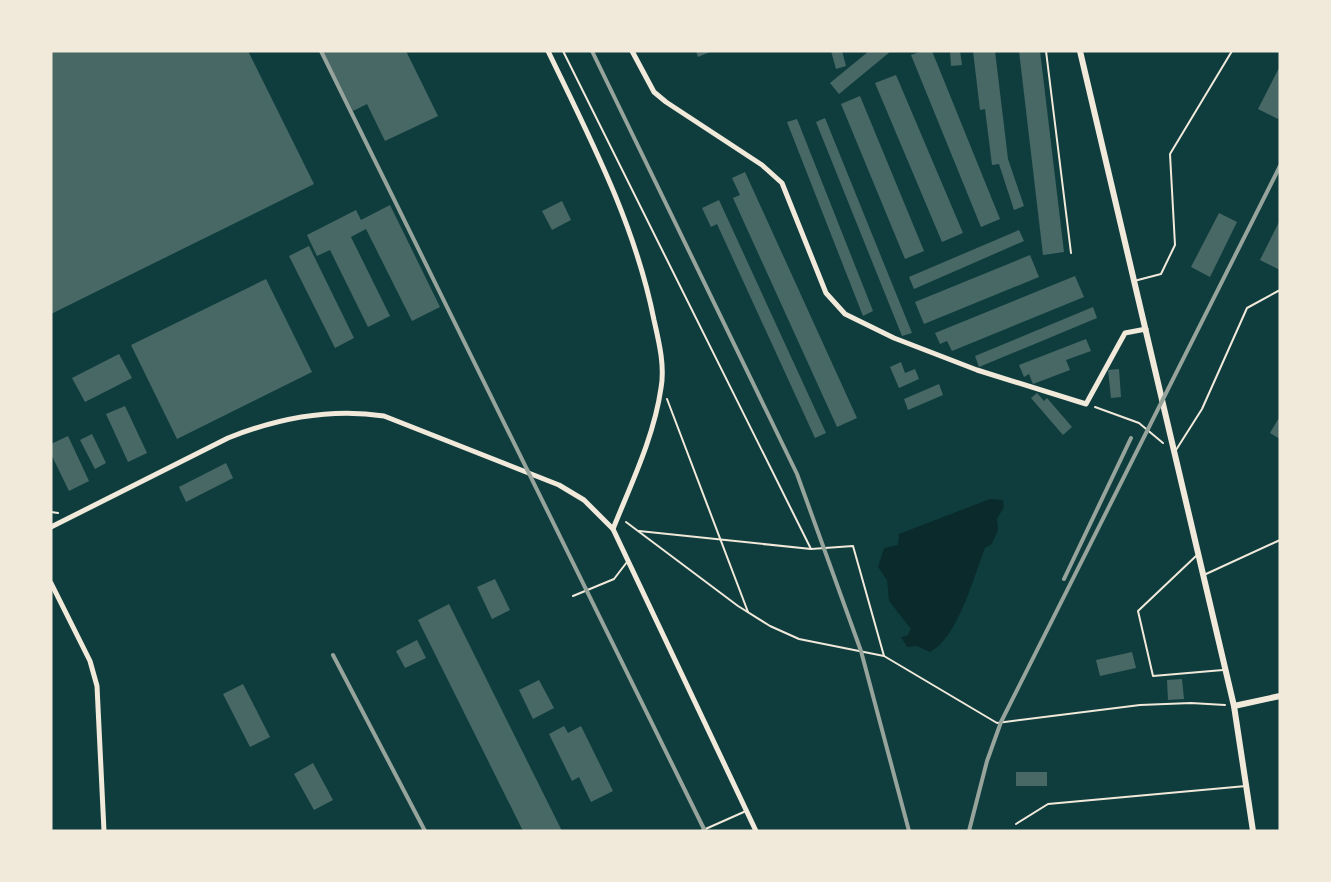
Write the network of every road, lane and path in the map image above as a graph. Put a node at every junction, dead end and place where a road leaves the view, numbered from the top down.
1 (548, 51) edge
2 (563, 51) edge
3 (632, 51) edge
4 (1046, 51) edge
5 (1080, 51) edge
6 (1232, 51) edge
7 (1071, 253) dead end
8 (1134, 281) junction
9 (1280, 290) edge
10 (1146, 329) junction
11 (662, 385) junction
12 (1086, 404) junction
13 (1174, 453) junction
14 (619, 516) junction
15 (51, 527) edge
16 (613, 530) junction
17 (638, 531) junction
18 (721, 539) junction
19 (1280, 540) edge
20 (811, 549) junction
21 (1198, 554) junction
22 (628, 561) junction
23 (1203, 575) junction
24 (51, 583) edge
25 (573, 596) dead end
26 (748, 612) junction
27 (884, 656) junction
28 (1225, 669) junction
29 (1280, 696) edge
30 (1234, 706) junction
31 (1246, 786) junction
32 (746, 810) junction
33 (1016, 824) dead end
34 (104, 831) edge
35 (701, 831) edge
36 (756, 831) edge
37 (1253, 831) edge

1 - 11 street
2 - 20 path
3 - 12 street
4 - 7 lane
5 - 8 street
6 - 8 lane
8 - 10 street
9 - 13 lane
10 - 12 street
10 - 13 street
11 - 14 street
11 - 18 path
12 - 13 path
13 - 21 street
14 - 16 street
14 - 17 path
15 - 16 street
16 - 22 street
17 - 18 path
17 - 26 path
18 - 20 path
18 - 26 path
19 - 23 lane
20 - 27 path
21 - 23 street
21 - 28 lane
22 - 25 lane
22 - 32 street
23 - 28 street
24 - 34 street
26 - 27 path
27 - 30 path
28 - 30 street
29 - 30 street
30 - 31 street
31 - 33 lane
31 - 37 street
32 - 35 lane
32 - 36 street

